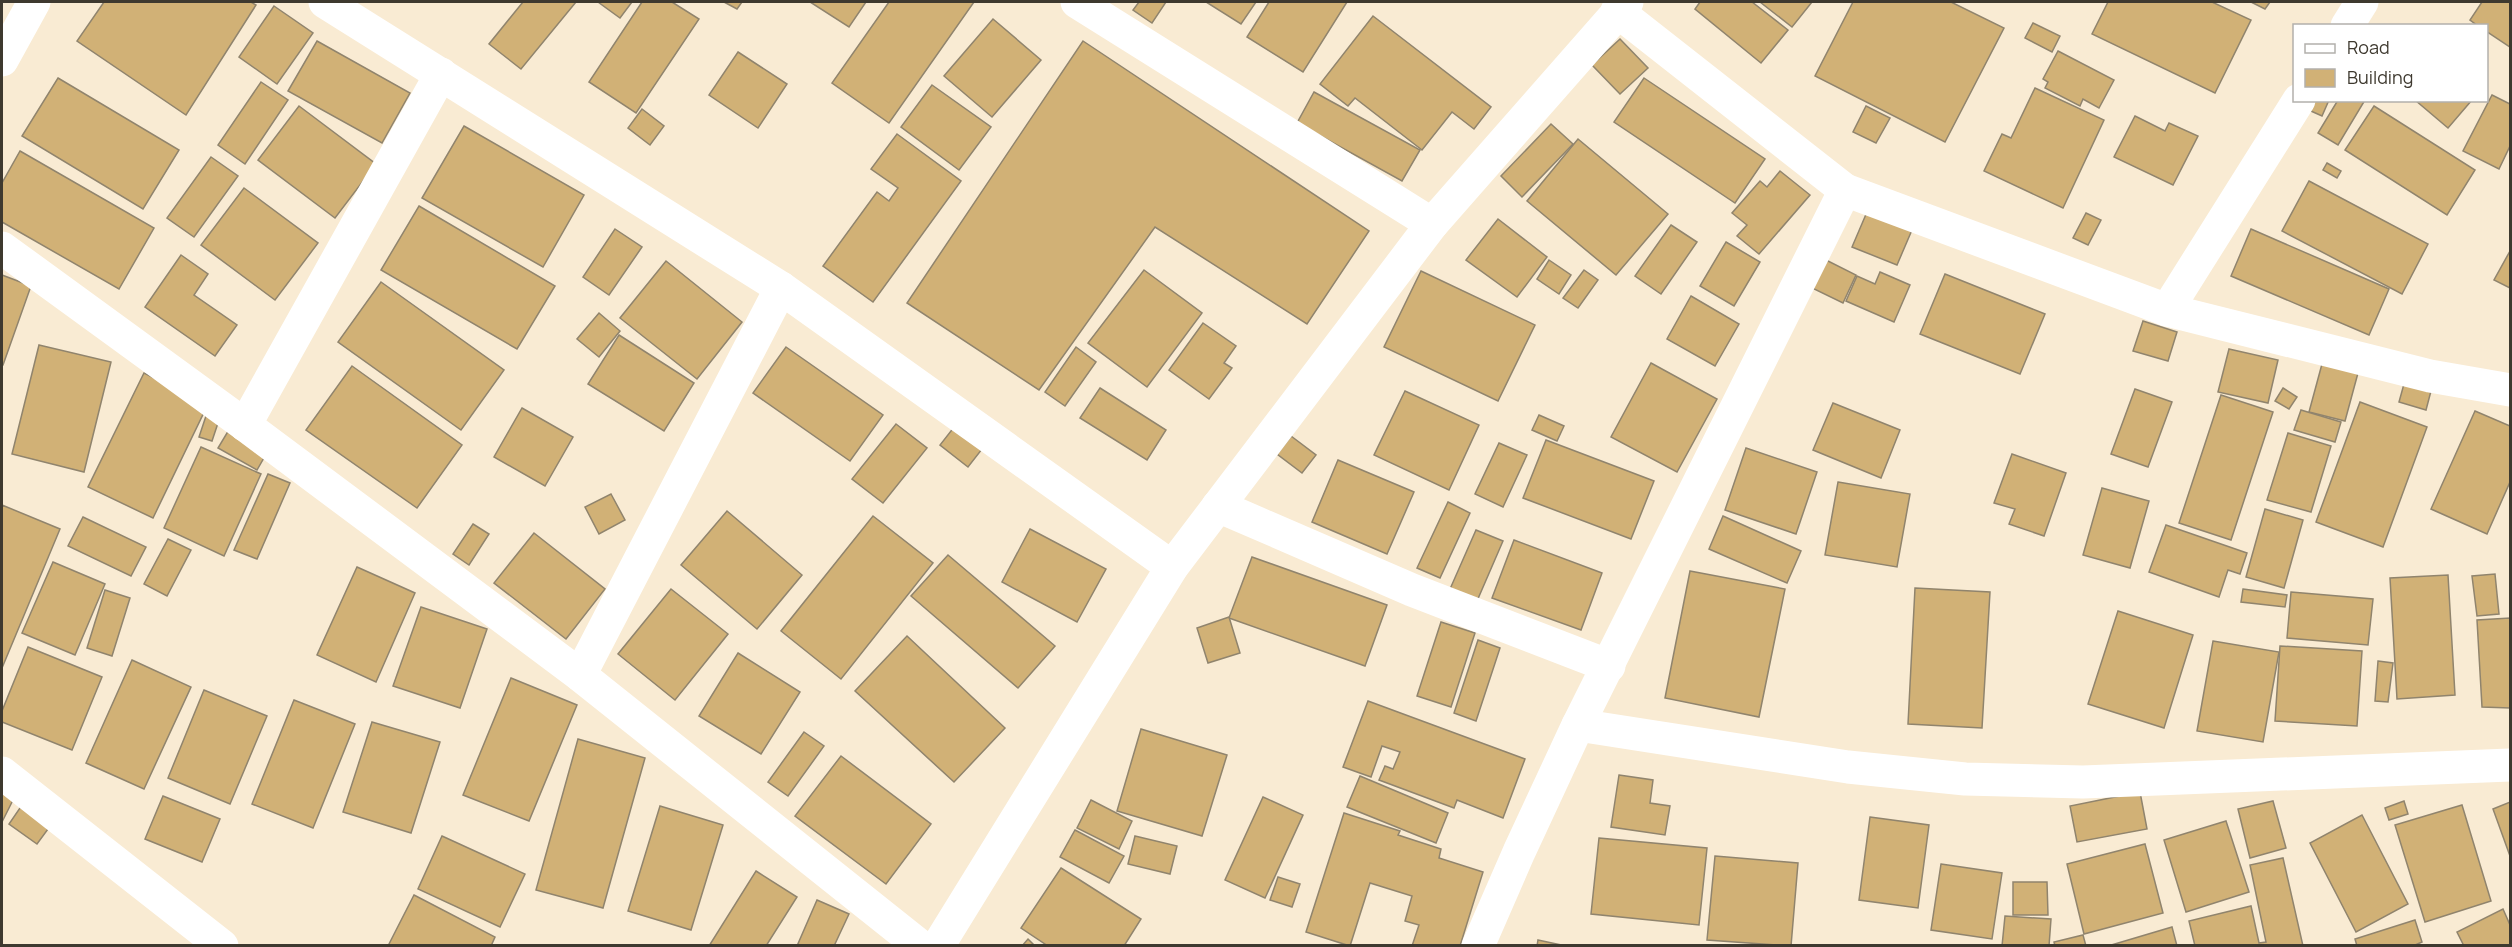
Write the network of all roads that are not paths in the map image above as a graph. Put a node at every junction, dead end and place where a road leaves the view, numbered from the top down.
1 (34, 2) edge
2 (325, 2) edge
3 (1077, 2) edge
4 (2362, 2) edge
5 (1622, 6) edge
6 (2348, 24) edge
7 (2, 60) edge
8 (441, 75) junction
9 (2298, 102) edge
10 (1845, 190) junction
11 (1432, 224) junction
12 (2, 248) edge
13 (781, 288) junction
14 (2167, 310) junction
15 (2511, 390) edge
16 (245, 425) junction
17 (1218, 506) junction
18 (1172, 567) junction
19 (1609, 666) junction
20 (580, 675) junction
21 (1578, 725) junction
22 (2511, 765) edge
23 (2, 773) edge
24 (222, 945) edge
25 (920, 945) edge
26 (938, 945) edge
27 (1478, 945) edge

1 - 7 street
2 - 8 street
3 - 11 street
4 - 6 street
5 - 10 street
5 - 11 street
8 - 13 street
8 - 16 street
9 - 14 street
10 - 14 street
10 - 19 street
11 - 17 street
12 - 16 street
13 - 18 street
13 - 20 street
14 - 15 street
16 - 20 street
17 - 18 street
17 - 19 street
18 - 26 street
19 - 21 street
20 - 25 street
21 - 22 street
21 - 27 street
23 - 24 street

